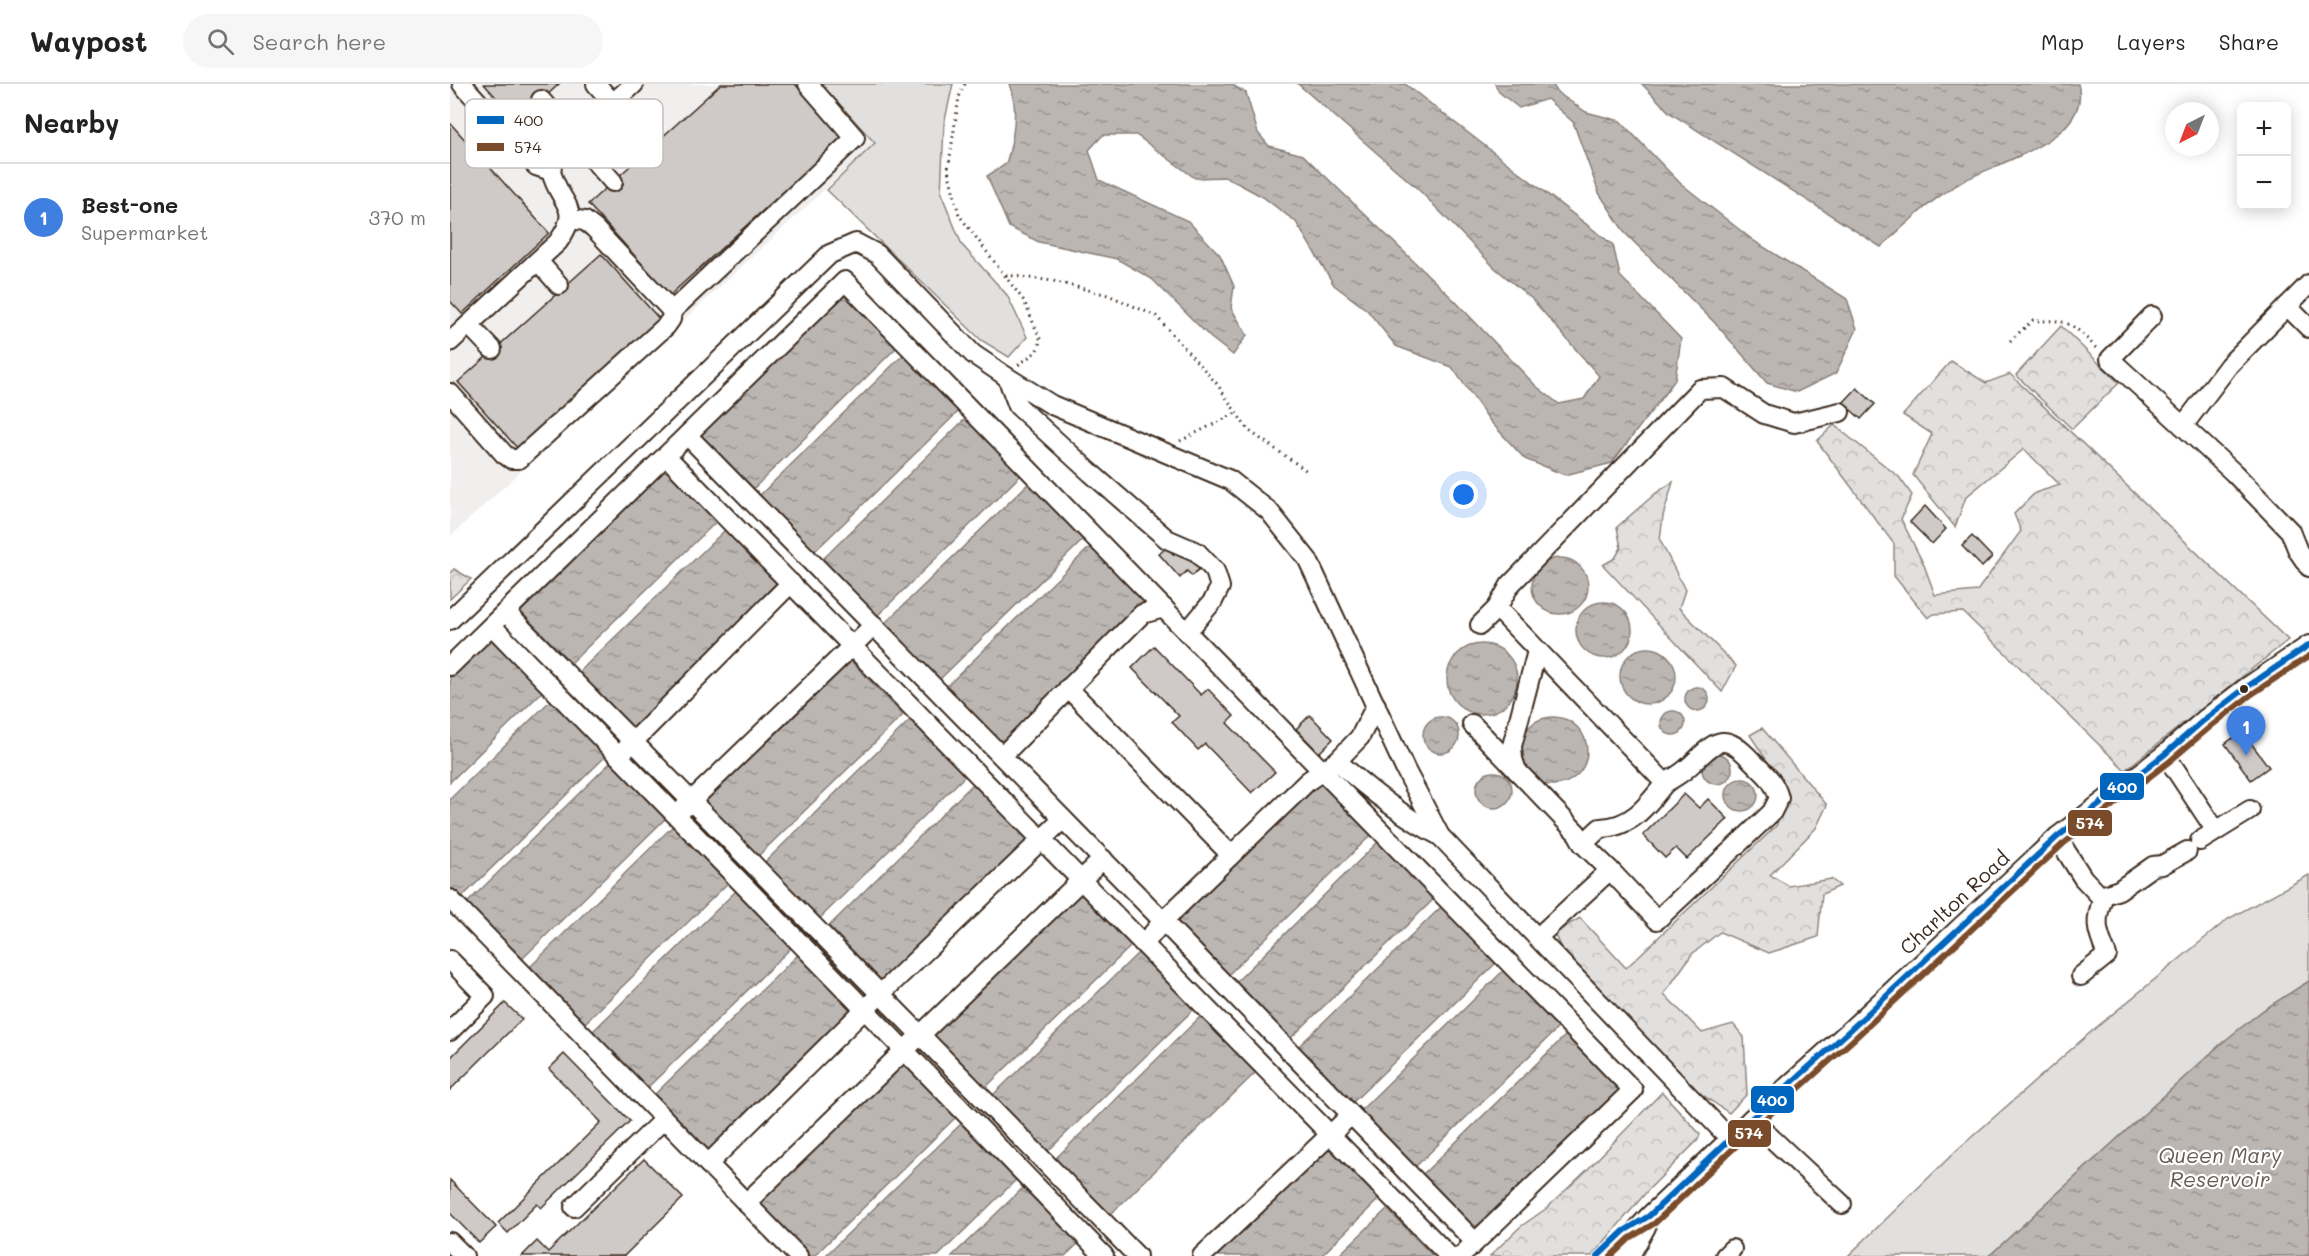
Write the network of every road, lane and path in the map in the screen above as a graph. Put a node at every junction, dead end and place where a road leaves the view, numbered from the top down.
1 (462, 84) edge
2 (596, 84) edge
3 (634, 84) edge
4 (808, 84) edge
5 (964, 84) edge
6 (476, 99) edge
7 (609, 99) edge
8 (617, 99) edge
9 (542, 168) edge
10 (552, 168) edge
11 (600, 168) edge
12 (552, 171) junction
13 (613, 182) dead end
14 (570, 219) junction
15 (538, 261) junction
16 (1006, 275) junction
17 (2309, 284) edge
18 (559, 285) dead end
19 (2287, 306) junction
20 (672, 311) junction
21 (2152, 316) dead end
22 (469, 325) junction
23 (2309, 328) edge
24 (2010, 341) dead end
25 (450, 342) edge
26 (492, 349) dead end
27 (2110, 359) junction
28 (1007, 377) junction
29 (450, 393) edge
30 (1840, 411) dead end
31 (1236, 413) junction
32 (2183, 426) junction
33 (687, 435) junction
34 (1159, 450) junction
35 (666, 456) junction
36 (1307, 471) dead end
37 (749, 498) junction
38 (728, 519) junction
39 (2309, 567) edge
40 (791, 583) junction
41 (1164, 608) junction
42 (1497, 608) junction
43 (506, 612) junction
44 (450, 620) edge
45 (874, 625) junction
46 (1480, 625) dead end
47 (492, 626) junction
48 (1187, 632) junction
49 (2309, 645) edge
50 (852, 646) junction
51 (1537, 651) junction
52 (450, 666) edge
53 (568, 675) junction
54 (1068, 688) junction
55 (553, 689) junction
56 (937, 690) junction
57 (1376, 705) junction
58 (916, 711) junction
59 (1472, 724) dead end
60 (633, 741) junction
61 (998, 752) junction
62 (2165, 754) junction
63 (619, 756) junction
64 (1329, 765) junction
65 (974, 769) junction
66 (1518, 772) junction
67 (1665, 783) junction
68 (691, 800) junction
69 (2250, 810) dead end
70 (676, 815) junction
71 (1063, 819) junction
72 (2216, 831) junction
73 (1440, 836) junction
74 (2057, 837) junction
75 (1041, 839) junction
76 (1583, 844) junction
77 (1231, 855) junction
78 (1103, 859) junction
79 (1610, 870) junction
80 (765, 875) junction
81 (1080, 879) junction
82 (748, 890) junction
83 (450, 899) edge
84 (2101, 902) junction
85 (1163, 921) junction
86 (819, 930) junction
87 (1538, 937) junction
88 (1144, 944) junction
89 (802, 945) junction
90 (450, 960) edge
91 (2081, 976) dead end
92 (1227, 986) junction
93 (881, 994) junction
94 (1206, 1007) junction
95 (864, 1009) junction
96 (450, 1031) edge
97 (921, 1035) junction
98 (905, 1051) junction
99 (1293, 1054) junction
100 (1272, 1074) junction
101 (981, 1096) junction
102 (964, 1112) junction
103 (1351, 1115) junction
104 (664, 1119) junction
105 (1751, 1119) junction
106 (1329, 1134) junction
107 (1730, 1139) junction
108 (1034, 1151) junction
109 (708, 1164) junction
110 (1018, 1167) junction
111 (1413, 1178) junction
112 (1392, 1197) junction
113 (746, 1203) junction
114 (1842, 1204) dead end
115 (574, 1207) dead end
116 (1649, 1216) junction
117 (1107, 1225) junction
118 (450, 1242) edge
119 (1090, 1242) junction
120 (1475, 1242) junction
121 (464, 1256) edge
122 (798, 1256) edge
123 (1104, 1256) edge
124 (1137, 1256) edge
125 (1202, 1256) edge
126 (1449, 1256) edge
127 (1461, 1256) edge
128 (1598, 1256) edge
129 (1612, 1256) edge
130 (1630, 1256) edge

1 - 6 street
2 - 7 street
3 - 8 street
4 - 20 street
5 - 16 path
9 - 12 street
10 - 12 street
11 - 13 street
12 - 14 street
14 - 15 street
14 - 20 street
15 - 18 street
15 - 22 street
16 - 28 path
16 - 31 path
17 - 19 street
19 - 23 street
19 - 32 street
20 - 29 street
21 - 27 street
22 - 25 street
22 - 26 street
24 - 27 path
27 - 32 street
28 - 34 street
28 - 44 street
28 - 48 street
30 - 42 street
31 - 34 path
31 - 36 path
32 - 39 street
33 - 35 street
33 - 37 street
33 - 41 street
34 - 57 street
35 - 38 street
35 - 43 street
37 - 38 street
37 - 45 street
38 - 40 street
40 - 50 street
40 - 60 street
41 - 48 street
41 - 54 street
42 - 46 street
42 - 51 street
43 - 47 street
43 - 53 street
45 - 50 street
45 - 56 street
47 - 52 street
47 - 55 street
48 - 64 street
49 - 62 street, Charlton Road
50 - 58 street
50 - 68 street
51 - 66 street
51 - 67 street
53 - 55 street
53 - 60 street
54 - 61 street
54 - 77 street
55 - 63 street
56 - 58 street
56 - 61 street
57 - 64 street
57 - 73 street
58 - 65 street
59 - 66 street
60 - 63 street
60 - 68 street
61 - 65 street
61 - 71 street
62 - 72 street
62 - 74 street, Charlton Road
63 - 70 street
64 - 73 street
64 - 77 street
64 - 120 street
65 - 75 street
66 - 76 street
67 - 76 street
67 - 79 street
68 - 70 street
68 - 80 street
69 - 72 street
70 - 82 street
71 - 75 street
71 - 78 street
72 - 84 street
73 - 87 street
74 - 84 street
74 - 105 street, Charlton Road
75 - 81 street
75 - 93 street
76 - 79 street
77 - 85 street
78 - 81 street
78 - 85 street
79 - 87 street
80 - 82 street
80 - 86 street
81 - 88 street
81 - 97 street
82 - 89 street
83 - 104 street
84 - 91 street
85 - 88 street
85 - 92 street
86 - 89 street
86 - 93 street
87 - 107 street
88 - 94 street
89 - 95 street
90 - 96 street
92 - 94 street
92 - 99 street
93 - 95 street
93 - 97 street
94 - 100 street
95 - 98 street
95 - 109 street
97 - 98 street
97 - 101 street
98 - 102 street
98 - 113 street
99 - 100 street
99 - 103 street
100 - 106 street
101 - 102 street
101 - 108 street
102 - 110 street
103 - 106 street
103 - 111 street
104 - 109 street
104 - 115 street
105 - 107 street, Charlton Road
105 - 114 street
106 - 112 street
106 - 125 street
107 - 116 street, Charlton Road
108 - 110 street
108 - 117 street
109 - 113 street
110 - 119 street
111 - 112 street
111 - 120 street
112 - 126 street
113 - 122 street
116 - 128 street, Charlton Road
116 - 129 street, Charlton Road
116 - 130 street
117 - 119 street
117 - 124 street
118 - 121 street
119 - 123 street
120 - 127 street

